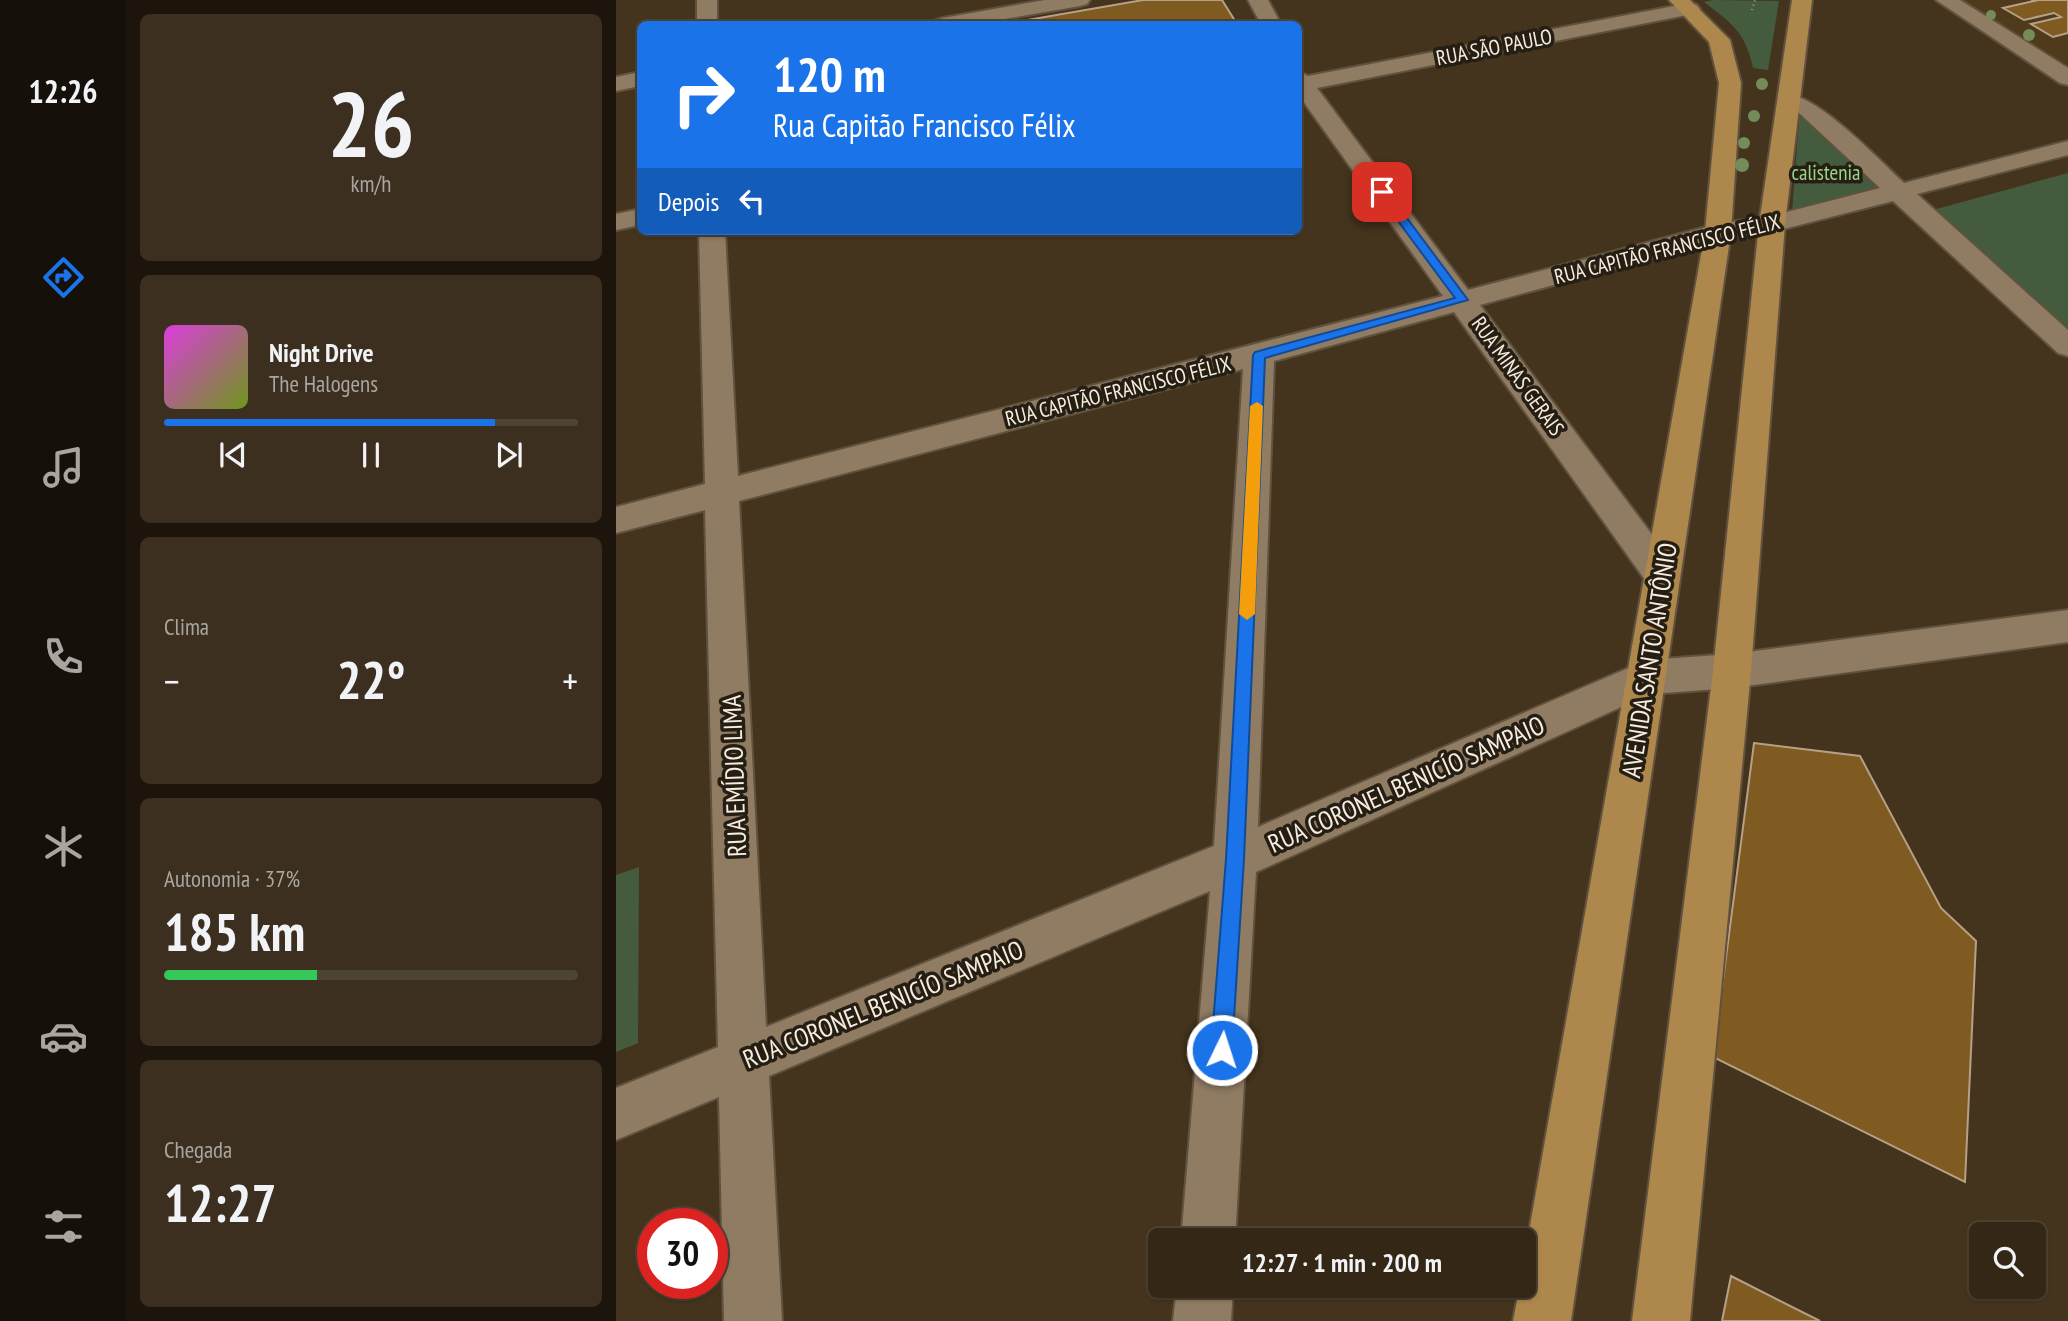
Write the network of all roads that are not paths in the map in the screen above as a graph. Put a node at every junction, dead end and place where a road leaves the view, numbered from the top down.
1 (707, 0) edge
2 (1080, 0) edge
3 (1258, 0) edge
4 (1802, 0) edge
5 (1946, 0) edge
6 (1684, 5) edge
7 (707, 21) edge
8 (960, 21) edge
9 (1269, 21) edge
10 (2068, 78) edge
11 (637, 80) edge
12 (1302, 82) edge
13 (616, 84) edge
14 (1302, 85) edge
15 (1790, 100) junction
16 (2068, 148) edge
17 (1899, 191) junction
18 (637, 218) edge
19 (616, 222) edge
20 (1772, 224) junction
21 (1718, 232) junction
22 (712, 235) edge
23 (1462, 300) junction
24 (2068, 346) edge
25 (1259, 355) junction
26 (724, 490) junction
27 (616, 520) edge
28 (1661, 574) junction
29 (2068, 626) edge
30 (1732, 671) junction
31 (1647, 677) junction
32 (1235, 859) junction
33 (616, 1114) edge
34 (1209, 1228) edge
35 (1204, 1298) edge
36 (753, 1321) edge
37 (1202, 1321) edge
38 (1542, 1321) edge
39 (1661, 1321) edge

1 - 7 street
2 - 8 street
3 - 9 street
4 - 15 main road
5 - 10 street
6 - 12 street, RUA SÃO PAULO
6 - 21 main road, AVENIDA SANTO ANTÔNIO
11 - 13 street
14 - 23 street, RUA MINAS GERAIS
15 - 17 street
15 - 20 main road
16 - 17 street, RUA CAPITÃO FRANCISCO FÉLIX
17 - 20 street, RUA CAPITÃO FRANCISCO FÉLIX
17 - 24 street
18 - 19 street
20 - 21 street, RUA CAPITÃO FRANCISCO FÉLIX
20 - 30 main road
21 - 23 street, RUA CAPITÃO FRANCISCO FÉLIX
21 - 28 main road, AVENIDA SANTO ANTÔNIO
22 - 26 street, RUA EMÍDIO LIMA
23 - 25 street, RUA CAPITÃO FRANCISCO FÉLIX
23 - 28 street, RUA MINAS GERAIS
25 - 26 street, RUA CAPITÃO FRANCISCO FÉLIX
25 - 32 street
26 - 27 street, RUA CAPITÃO FRANCISCO FÉLIX
26 - 36 street, RUA EMÍDIO LIMA
28 - 31 main road, AVENIDA SANTO ANTÔNIO
29 - 30 street, RUA CORONEL BENICÍO SAMPAIO
30 - 31 street, RUA CORONEL BENICÍO SAMPAIO
30 - 39 main road
31 - 32 street, RUA CORONEL BENICÍO SAMPAIO
31 - 38 main road, AVENIDA SANTO ANTÔNIO
32 - 33 street, RUA CORONEL BENICÍO SAMPAIO
32 - 34 street
35 - 37 street

